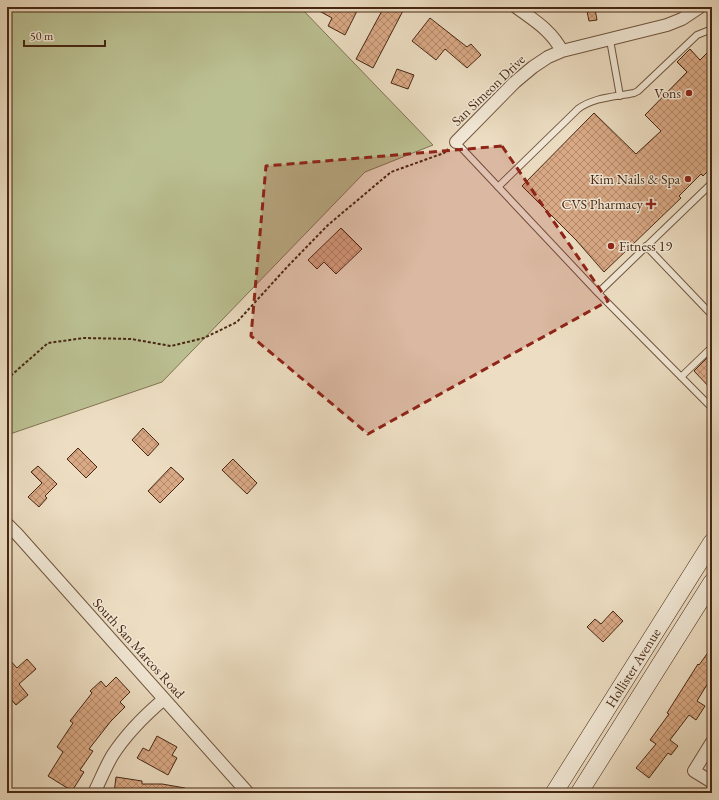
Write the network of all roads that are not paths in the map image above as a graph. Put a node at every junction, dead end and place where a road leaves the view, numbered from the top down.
1 (516, 7) edge
2 (700, 7) edge
3 (712, 29) edge
4 (610, 40) junction
5 (562, 51) junction
6 (620, 96) junction
7 (456, 142) joint
8 (712, 183) edge
9 (498, 187) junction
10 (646, 246) junction
11 (598, 293) junction
12 (711, 312) edge
13 (712, 347) edge
14 (681, 377) junction
15 (712, 408) edge
16 (7, 524) edge
17 (712, 542) edge
18 (712, 582) edge
19 (164, 699) junction
20 (712, 742) edge
21 (712, 782) edge
22 (94, 793) edge
23 (248, 793) edge
24 (554, 793) edge
25 (579, 793) edge

1 - 5 street
2 - 4 street, San Simeon Drive
3 - 6 lane
4 - 5 street, San Simeon Drive
4 - 6 lane
5 - 7 street, San Simeon Drive
6 - 9 lane
7 - 9 lane
8 - 10 lane
9 - 11 lane
10 - 11 lane
10 - 12 lane
11 - 14 lane
13 - 14 lane
14 - 15 lane
16 - 19 street, South San Marcos Road
17 - 24 main road, Hollister Avenue
18 - 25 main road, Hollister Avenue
19 - 22 street
19 - 23 street, South San Marcos Road
20 - 21 street

